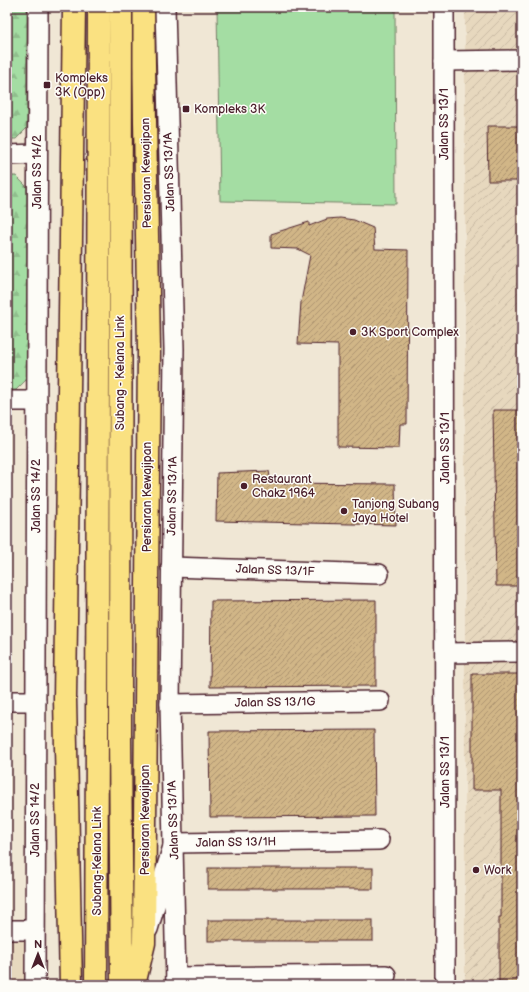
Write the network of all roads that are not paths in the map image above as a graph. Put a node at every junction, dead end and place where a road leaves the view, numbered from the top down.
1 (38, 7) edge
2 (74, 7) edge
3 (99, 7) edge
4 (121, 7) edge
5 (143, 7) edge
6 (165, 7) edge
7 (444, 7) edge
8 (522, 60) edge
9 (444, 61) junction
10 (37, 154) junction
11 (7, 155) edge
12 (72, 193) junction
13 (147, 264) junction
14 (7, 401) edge
15 (36, 401) junction
16 (171, 567) junction
17 (379, 574) dead end
18 (522, 652) edge
19 (445, 653) junction
20 (7, 701) edge
21 (36, 701) junction
22 (380, 701) dead end
23 (170, 704) junction
24 (97, 737) joint
25 (120, 738) joint
26 (379, 840) dead end
27 (174, 843) junction
28 (7, 930) edge
29 (35, 930) junction
30 (144, 943) junction
31 (386, 975) dead end
32 (176, 981) edge
33 (35, 985) edge
34 (71, 985) edge
35 (96, 985) edge
36 (122, 985) edge
37 (134, 985) edge
38 (445, 985) edge

1 - 10 street, Jalan SS 14/2
2 - 12 main road
3 - 24 main road, Subang - Kelana Link, bridge
4 - 25 main road, Subang - Kelana Link, bridge
5 - 13 main road, Persiaran Kewajipan
6 - 16 street, Jalan SS 13/1A
7 - 9 street, Jalan SS 13/1
8 - 9 street
9 - 19 street, Jalan SS 13/1
10 - 11 street
10 - 15 street, Jalan SS 14/2
12 - 13 main road
12 - 34 main road
13 - 30 main road, Persiaran Kewajipan
14 - 15 street
15 - 21 street, Jalan SS 14/2
16 - 17 street, Jalan SS 13/1F
16 - 23 street, Jalan SS 13/1A
18 - 19 street
19 - 38 street, Jalan SS 13/1
20 - 21 street
21 - 29 street, Jalan SS 14/2
22 - 23 street, Jalan SS 13/1G
23 - 27 street, Jalan SS 13/1A
24 - 35 main road, Subang-Kelana Link
25 - 36 main road, Subang-Kelana Link
26 - 27 street, Jalan SS 13/1H
27 - 30 street
27 - 32 street, Jalan SS 13/1A
28 - 29 street
29 - 33 street, Jalan SS 14/2
30 - 37 main road, Persiaran Kewajipan
31 - 32 street

